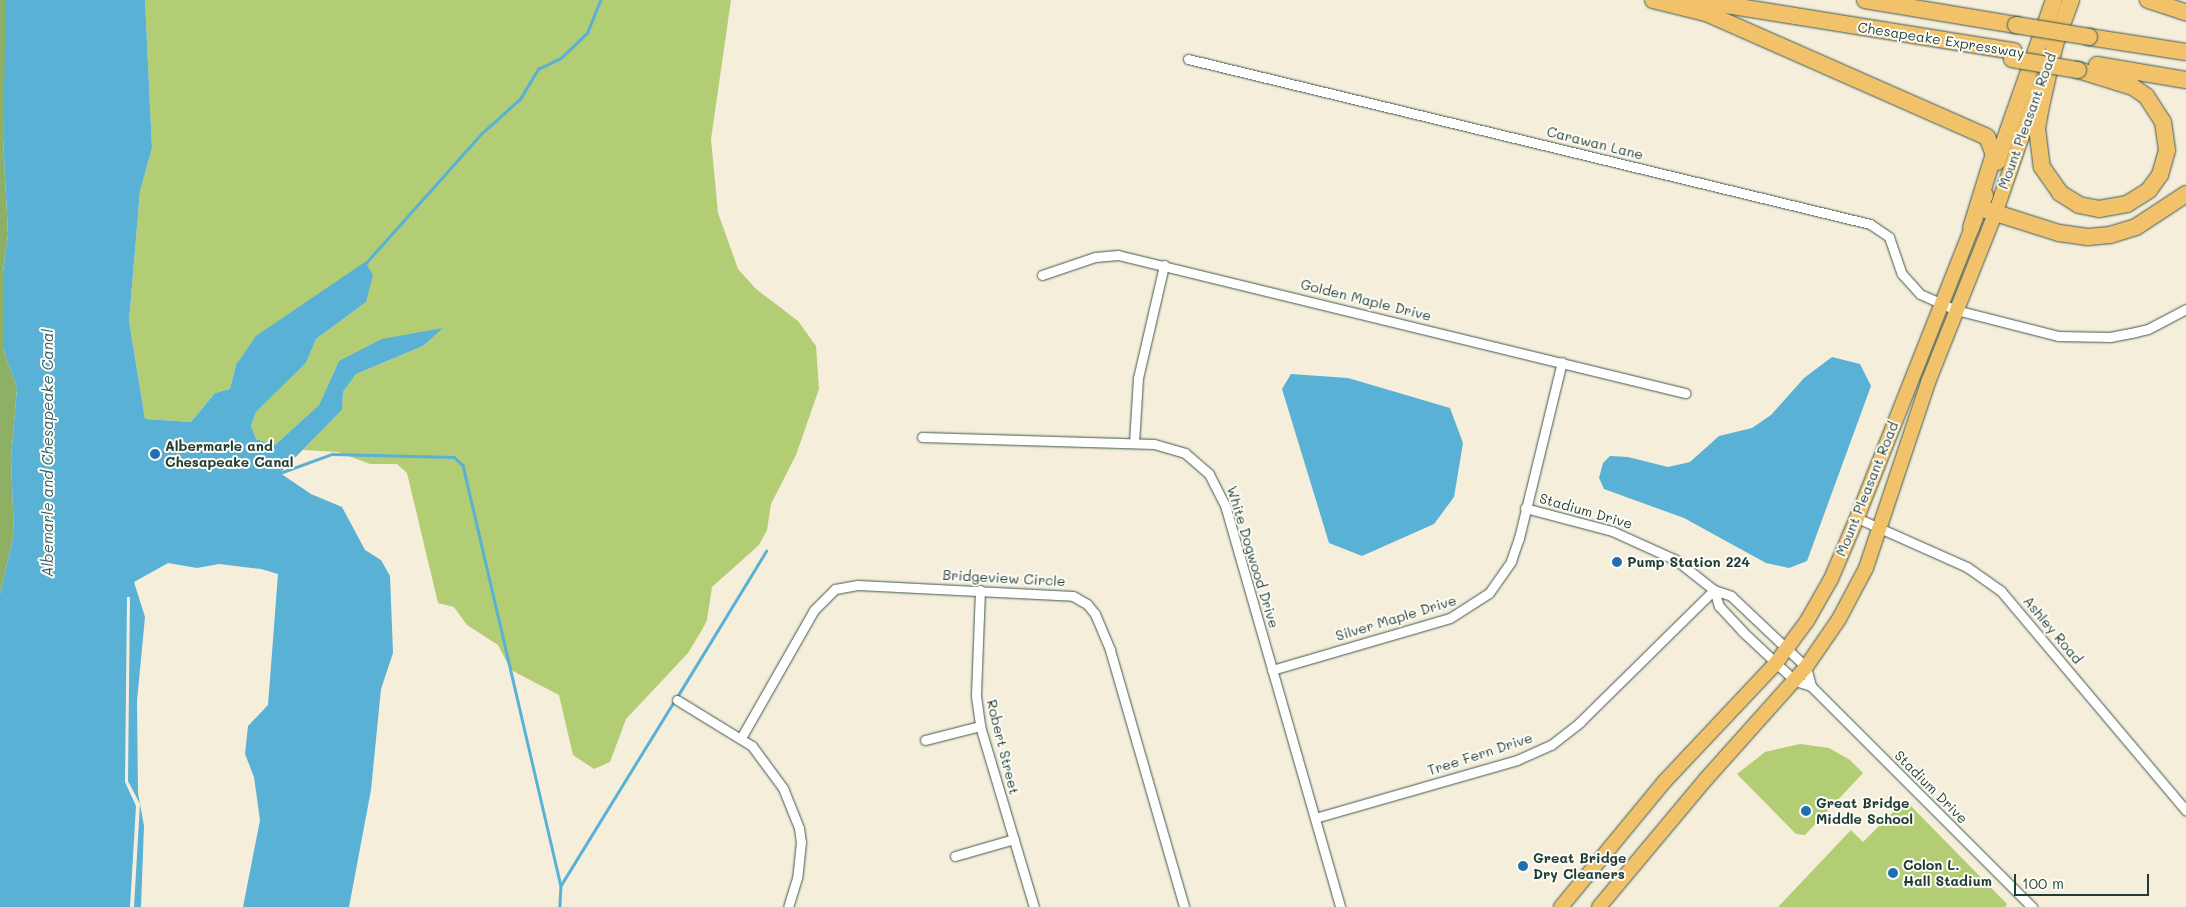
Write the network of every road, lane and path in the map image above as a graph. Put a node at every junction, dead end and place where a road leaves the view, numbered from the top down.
1 (1653, 0) edge
2 (1695, 0) edge
3 (1865, 0) edge
4 (2054, 0) edge
5 (2071, 0) edge
6 (2148, 0) edge
7 (2186, 12) edge
8 (2055, 44) junction
9 (2186, 52) edge
10 (1188, 59) dead end
11 (2079, 66) junction
12 (2186, 80) edge
13 (2186, 194) edge
14 (1988, 211) junction
15 (1971, 228) junction
16 (1164, 265) junction
17 (1042, 275) dead end
18 (1941, 304) junction
19 (2186, 309) edge
20 (1956, 310) junction
21 (1562, 362) junction
22 (1685, 393) dead end
23 (922, 437) dead end
24 (1134, 443) junction
25 (1525, 508) junction
26 (1857, 518) junction
27 (1882, 530) junction
28 (980, 590) junction
29 (1714, 590) junction
30 (1787, 650) junction
31 (1776, 663) junction
32 (1806, 667) junction
33 (1272, 670) junction
34 (1795, 681) junction
35 (1811, 686) junction
36 (678, 700) dead end
37 (980, 726) junction
38 (742, 738) junction
39 (925, 740) dead end
40 (2186, 811) edge
41 (1315, 818) junction
42 (1014, 840) junction
43 (956, 856) dead end
44 (788, 907) edge
45 (1034, 907) edge
46 (1184, 907) edge
47 (1340, 907) edge
48 (1561, 907) edge
49 (1599, 907) edge
50 (2032, 907) edge

1 - 15 highway
2 - 11 highway, Chesapeake Expressway
3 - 9 highway, Chesapeake Expressway, bridge
4 - 14 highway, Mount Pleasant Road
5 - 8 highway, Mount Pleasant Road
6 - 7 highway
8 - 11 highway
8 - 14 main road, Mount Pleasant Road
10 - 18 street, Carawan Lane
11 - 12 highway, Chesapeake Expressway
13 - 14 highway
14 - 15 main road, Mount Pleasant Road
14 - 20 main road, Mount Pleasant Road
15 - 18 main road, Mount Pleasant Road
16 - 17 street, Golden Maple Drive
16 - 21 street, Golden Maple Drive
16 - 24 street
18 - 20 street, Carawan Lane
18 - 26 main road, Mount Pleasant Road
19 - 20 street, Carawan Lane
20 - 27 main road, Mount Pleasant Road
21 - 22 street, Golden Maple Drive
21 - 25 street, Silver Maple Drive
23 - 24 street, White Dogwood Drive
24 - 33 street, White Dogwood Drive
25 - 29 street, Stadium Drive
25 - 33 street, Silver Maple Drive
26 - 27 street, Ashley Road
26 - 30 main road, Mount Pleasant Road
27 - 32 main road, Mount Pleasant Road
27 - 40 street, Ashley Road
28 - 37 street, Robert Street
28 - 38 street, Bridgeview Circle
28 - 46 street, Bridgeview Circle
29 - 30 street, Stadium Drive
29 - 31 street, Stadium Drive
29 - 41 street, Tree Fern Drive
30 - 31 main road, Mount Pleasant Road
30 - 32 street, Stadium Drive
31 - 34 street, Stadium Drive
31 - 48 main road, Mount Pleasant Road
32 - 34 main road, Mount Pleasant Road
32 - 35 street
33 - 41 street, White Dogwood Drive
34 - 35 street, Stadium Drive
34 - 49 main road, Mount Pleasant Road
35 - 50 street, Stadium Drive
36 - 38 street
37 - 39 street
37 - 42 street, Robert Street
38 - 44 street
41 - 47 street, White Dogwood Drive
42 - 43 street
42 - 45 street, Robert Street

